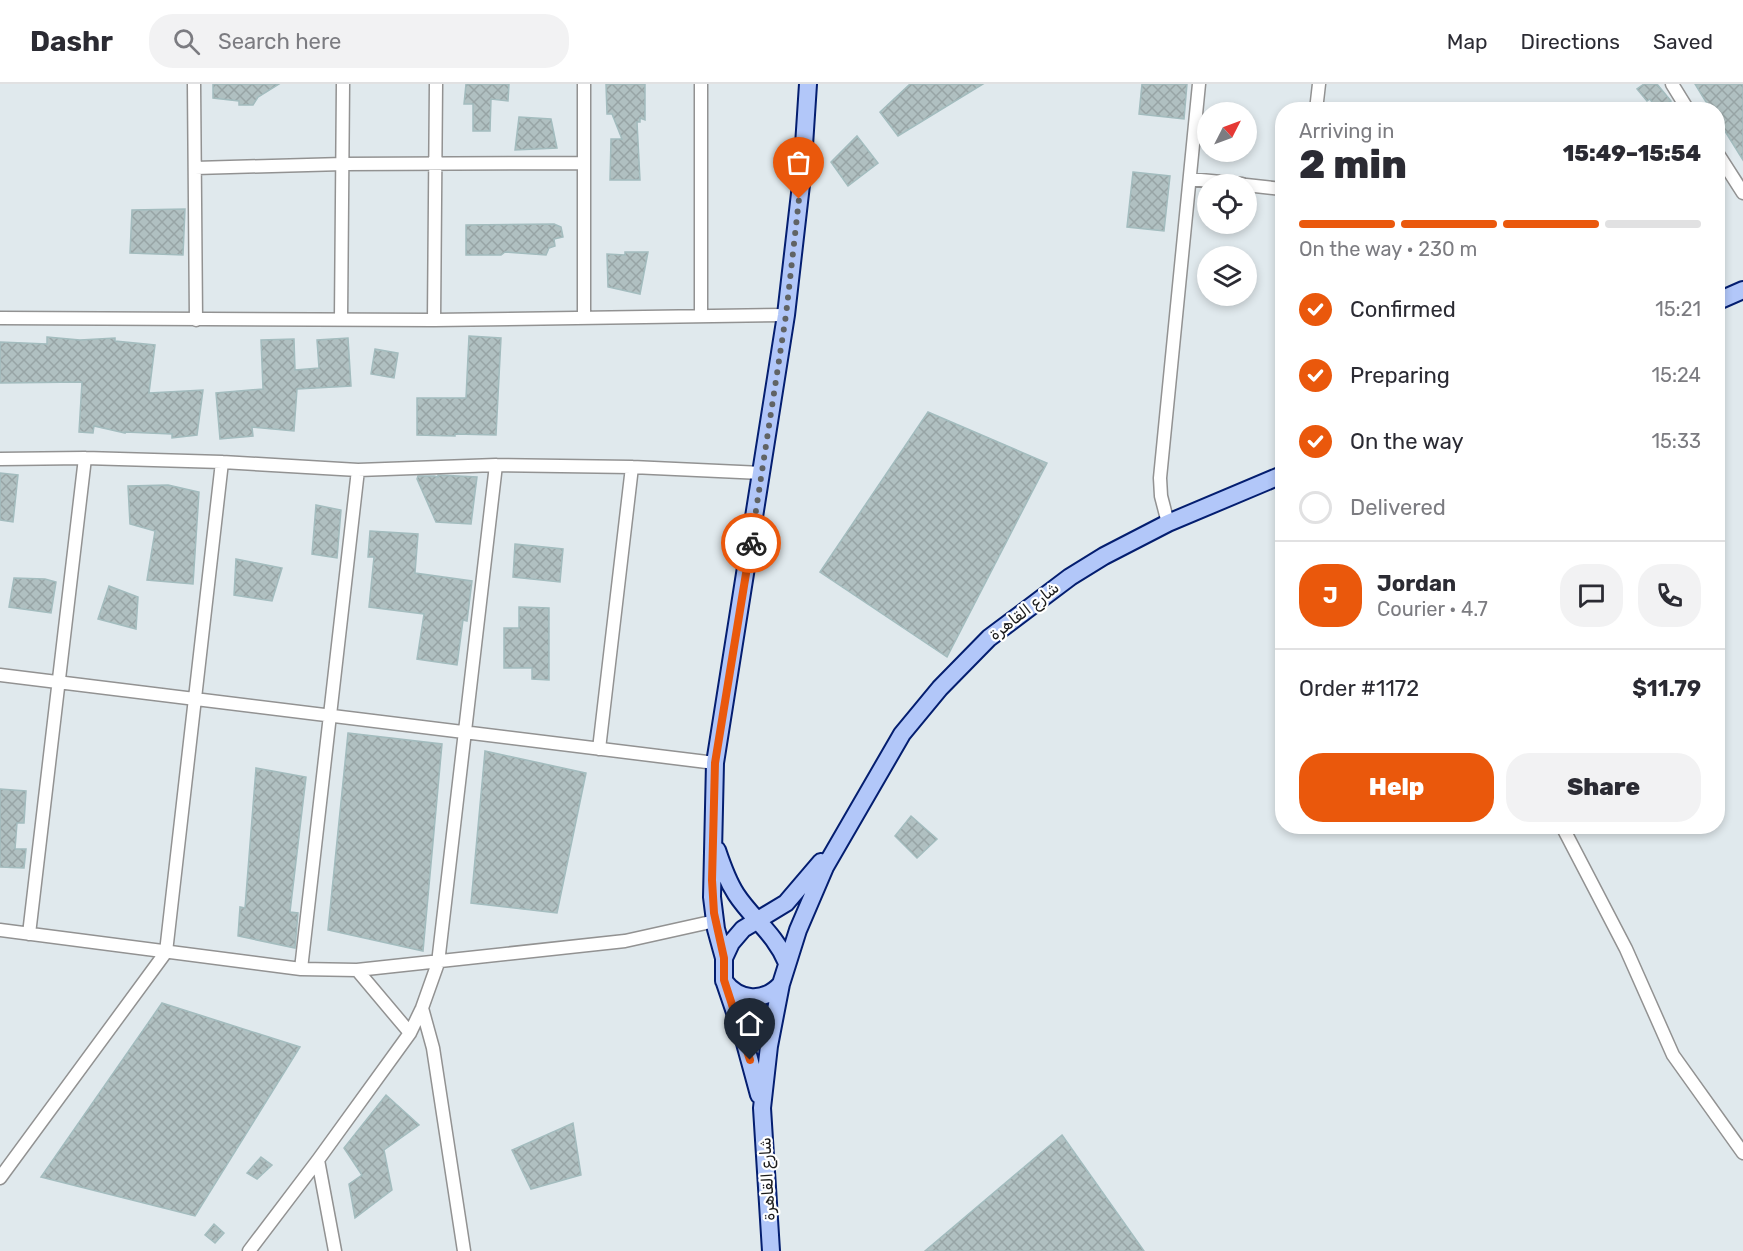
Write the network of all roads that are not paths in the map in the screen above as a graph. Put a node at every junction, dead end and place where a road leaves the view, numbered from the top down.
1 (194, 84) edge
2 (343, 84) edge
3 (436, 84) edge
4 (584, 84) edge
5 (701, 84) edge
6 (808, 84) edge
7 (1199, 84) edge
8 (1319, 84) edge
9 (1672, 84) edge
10 (1317, 102) edge
11 (1683, 102) edge
12 (584, 163) junction
13 (343, 164) junction
14 (435, 164) junction
15 (1725, 165) edge
16 (195, 168) junction
17 (1190, 179) junction
18 (1197, 180) edge
19 (1257, 186) edge
20 (1275, 188) edge
21 (1743, 193) edge
22 (1743, 290) edge
23 (1725, 298) edge
24 (786, 315) junction
25 (701, 316) junction
26 (0, 318) edge
27 (584, 318) junction
28 (341, 319) junction
29 (196, 320) junction
30 (434, 320) junction
31 (85, 458) junction
32 (0, 459) edge
33 (222, 462) junction
34 (496, 465) junction
35 (632, 467) junction
36 (358, 470) junction
37 (762, 473) junction
38 (1275, 474) edge
39 (1168, 523) junction
40 (0, 675) edge
41 (59, 682) junction
42 (195, 698) junction
43 (331, 716) junction
44 (466, 730) junction
45 (599, 749) junction
46 (715, 763) junction
47 (1566, 834) edge
48 (842, 836) junction
49 (714, 837) junction
50 (758, 919) junction
51 (715, 921) junction
52 (0, 930) edge
53 (29, 934) junction
54 (166, 952) junction
55 (724, 958) junction
56 (438, 963) junction
57 (787, 963) junction
58 (301, 969) junction
59 (357, 970) junction
60 (724, 980) junction
61 (781, 984) junction
62 (422, 1008) junction
63 (410, 1034) junction
64 (762, 1108) junction
65 (1743, 1153) edge
66 (318, 1160) junction
67 (0, 1178) edge
68 (249, 1251) edge
69 (334, 1251) edge
70 (464, 1251) edge
71 (771, 1251) edge

1 - 16 street
2 - 13 street
3 - 14 street
4 - 12 street
5 - 25 street
6 - 24 main road
7 - 17 street
8 - 10 street
9 - 11 street
12 - 14 street
12 - 27 street
13 - 14 street
13 - 16 street
13 - 28 street
14 - 30 street
15 - 21 street
16 - 29 street
17 - 18 street
17 - 39 street
19 - 20 street
22 - 23 main road
24 - 25 street
24 - 37 main road
25 - 27 street
26 - 29 street
27 - 30 street
28 - 29 street
28 - 30 street
31 - 32 street
31 - 33 street
31 - 41 street
33 - 36 street
33 - 42 street
34 - 35 street
34 - 36 street
34 - 44 street
35 - 37 street
35 - 45 street
36 - 43 street
37 - 46 main road
38 - 39 main road, شارع القاهرة
39 - 48 main road, شارع القاهرة
40 - 41 street
41 - 42 street
41 - 53 street
42 - 43 street
42 - 54 street
43 - 44 street
43 - 58 street
44 - 45 street
44 - 56 street
45 - 46 street
46 - 49 main road
47 - 65 street
48 - 50 main road, شارع القاهرة
48 - 57 main road, شارع القاهرة
49 - 50 main road
49 - 51 main road
50 - 55 main road, شارع القاهرة
50 - 57 main road
51 - 55 main road
51 - 56 street
52 - 53 street
53 - 54 street
54 - 58 street
54 - 67 street
55 - 60 main road, شارع القاهرة
56 - 59 street
56 - 62 street
57 - 61 main road, شارع القاهرة
58 - 59 street
59 - 63 street
60 - 61 main road
60 - 64 main road, شارع القاهرة
61 - 64 main road, شارع القاهرة
62 - 63 street
62 - 70 street
63 - 66 street
64 - 71 main road, شارع القاهرة
66 - 68 street
66 - 69 street

